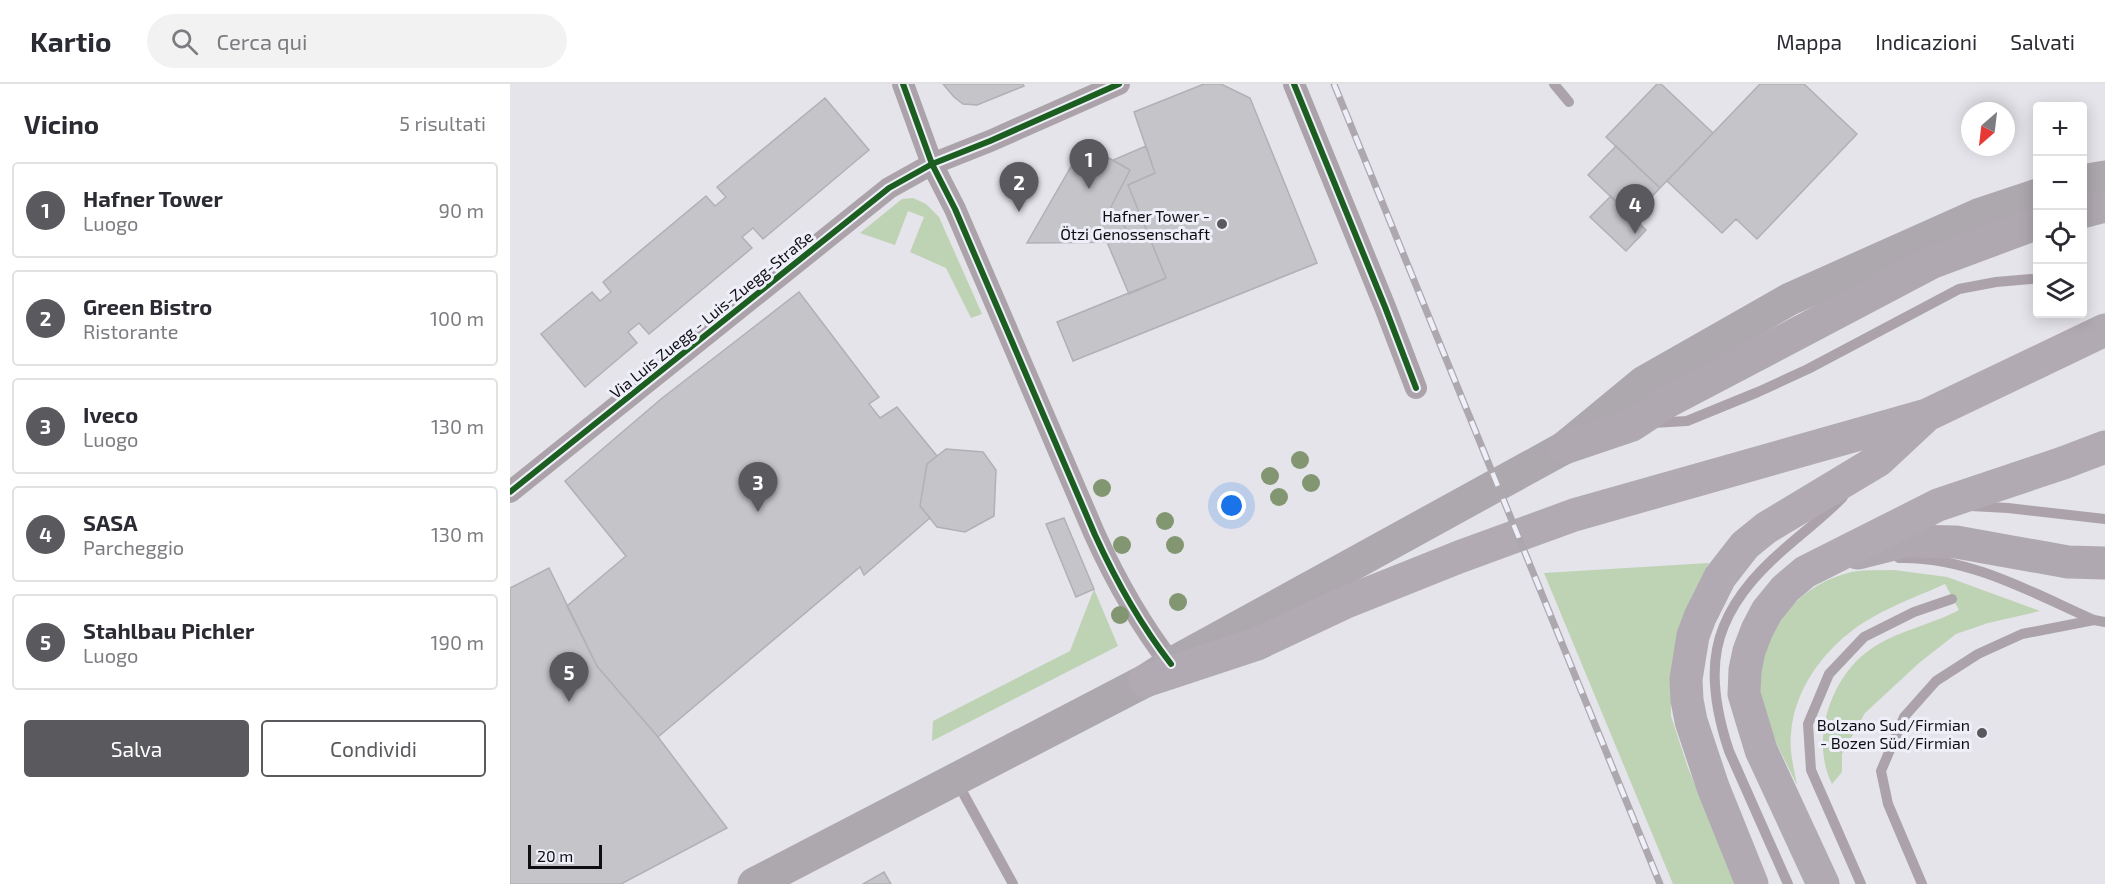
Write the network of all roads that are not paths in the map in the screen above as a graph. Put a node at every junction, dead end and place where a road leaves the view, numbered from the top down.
1 (903, 84) edge
2 (1119, 84) edge
3 (1294, 84) edge
4 (1554, 84) edge
5 (1569, 102) dead end
6 (932, 164) junction
7 (2105, 177) edge
8 (2087, 181) edge
9 (2033, 196) edge
10 (2105, 206) edge
11 (2087, 211) edge
12 (2033, 224) edge
13 (2031, 279) dead end
14 (2105, 330) edge
15 (1416, 388) dead end
16 (1927, 415) junction
17 (1632, 425) junction
18 (2105, 447) edge
19 (1564, 448) junction
20 (1879, 459) junction
21 (510, 492) edge
22 (1938, 505) junction
23 (2105, 519) edge
24 (1830, 560) junction
25 (2105, 563) edge
26 (1952, 599) dead end
27 (2099, 621) edge
28 (1158, 673) junction
29 (956, 780) junction
30 (754, 884) edge
31 (1013, 884) edge
32 (1752, 884) edge
33 (1788, 884) edge
34 (1823, 884) edge
35 (1861, 884) edge
36 (1922, 884) edge

1 - 6 street
2 - 6 street, Via Luis Zuegg - Luis-Zuegg-Straße
3 - 15 street
4 - 5 lane
6 - 21 street, Via Luis Zuegg - Luis-Zuegg-Straße
6 - 28 street
7 - 8 main road
9 - 19 main road
10 - 11 highway
12 - 17 highway
13 - 17 lane
14 - 16 highway
16 - 20 highway
16 - 28 highway
17 - 19 highway
18 - 22 highway
19 - 28 main road
20 - 32 highway
20 - 33 lane
22 - 23 lane
22 - 24 highway
24 - 25 highway
24 - 27 lane
24 - 34 highway
26 - 35 lane
27 - 36 lane
28 - 29 main road
29 - 30 main road
29 - 31 lane

